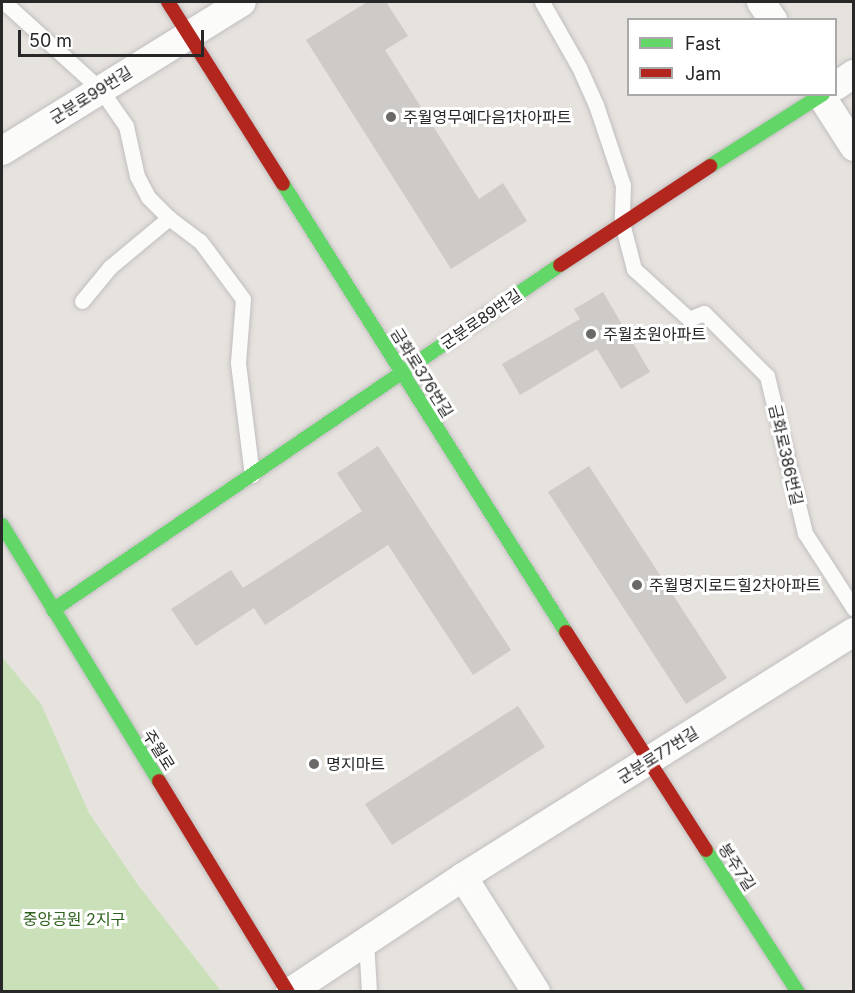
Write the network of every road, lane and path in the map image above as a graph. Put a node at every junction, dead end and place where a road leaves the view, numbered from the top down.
1 (4, 2) edge
2 (168, 2) edge
3 (242, 2) edge
4 (542, 2) edge
5 (761, 2) edge
6 (772, 18) edge
7 (189, 34) junction
8 (854, 74) edge
9 (837, 85) edge
10 (101, 90) junction
11 (820, 96) edge
12 (827, 96) edge
13 (854, 147) edge
14 (2, 151) edge
15 (169, 218) junction
16 (622, 223) junction
17 (82, 301) dead end
18 (402, 373) junction
19 (252, 475) junction
20 (2, 525) edge
21 (854, 609) edge
22 (53, 610) junction
23 (854, 632) edge
24 (648, 761) junction
25 (463, 877) junction
26 (366, 941) junction
27 (289, 992) edge
28 (369, 992) edge
29 (536, 992) edge
30 (798, 992) edge

1 - 10 lane
2 - 7 street, 금화로376번길
3 - 7 street, 군분로99번길
4 - 16 lane
5 - 6 street
7 - 10 street, 군분로99번길
7 - 18 street, 금화로376번길
8 - 9 street, 군분로89번길
10 - 14 street, 군분로99번길
10 - 15 lane
11 - 16 street, 군분로89번길
12 - 13 street
15 - 17 lane
15 - 19 lane
16 - 18 street, 군분로89번길
16 - 21 lane, 금화로386번길
18 - 19 street, 군분로89번길
18 - 24 street, 금화로376번길
19 - 22 street, 군분로89번길
20 - 22 street, 주월로
22 - 27 street, 주월로
23 - 24 street, 군분로77번길
24 - 25 street, 군분로77번길
24 - 30 street, 봉주7길
25 - 26 street, 군분로77번길
25 - 29 street
26 - 27 street, 군분로77번길
26 - 28 lane

